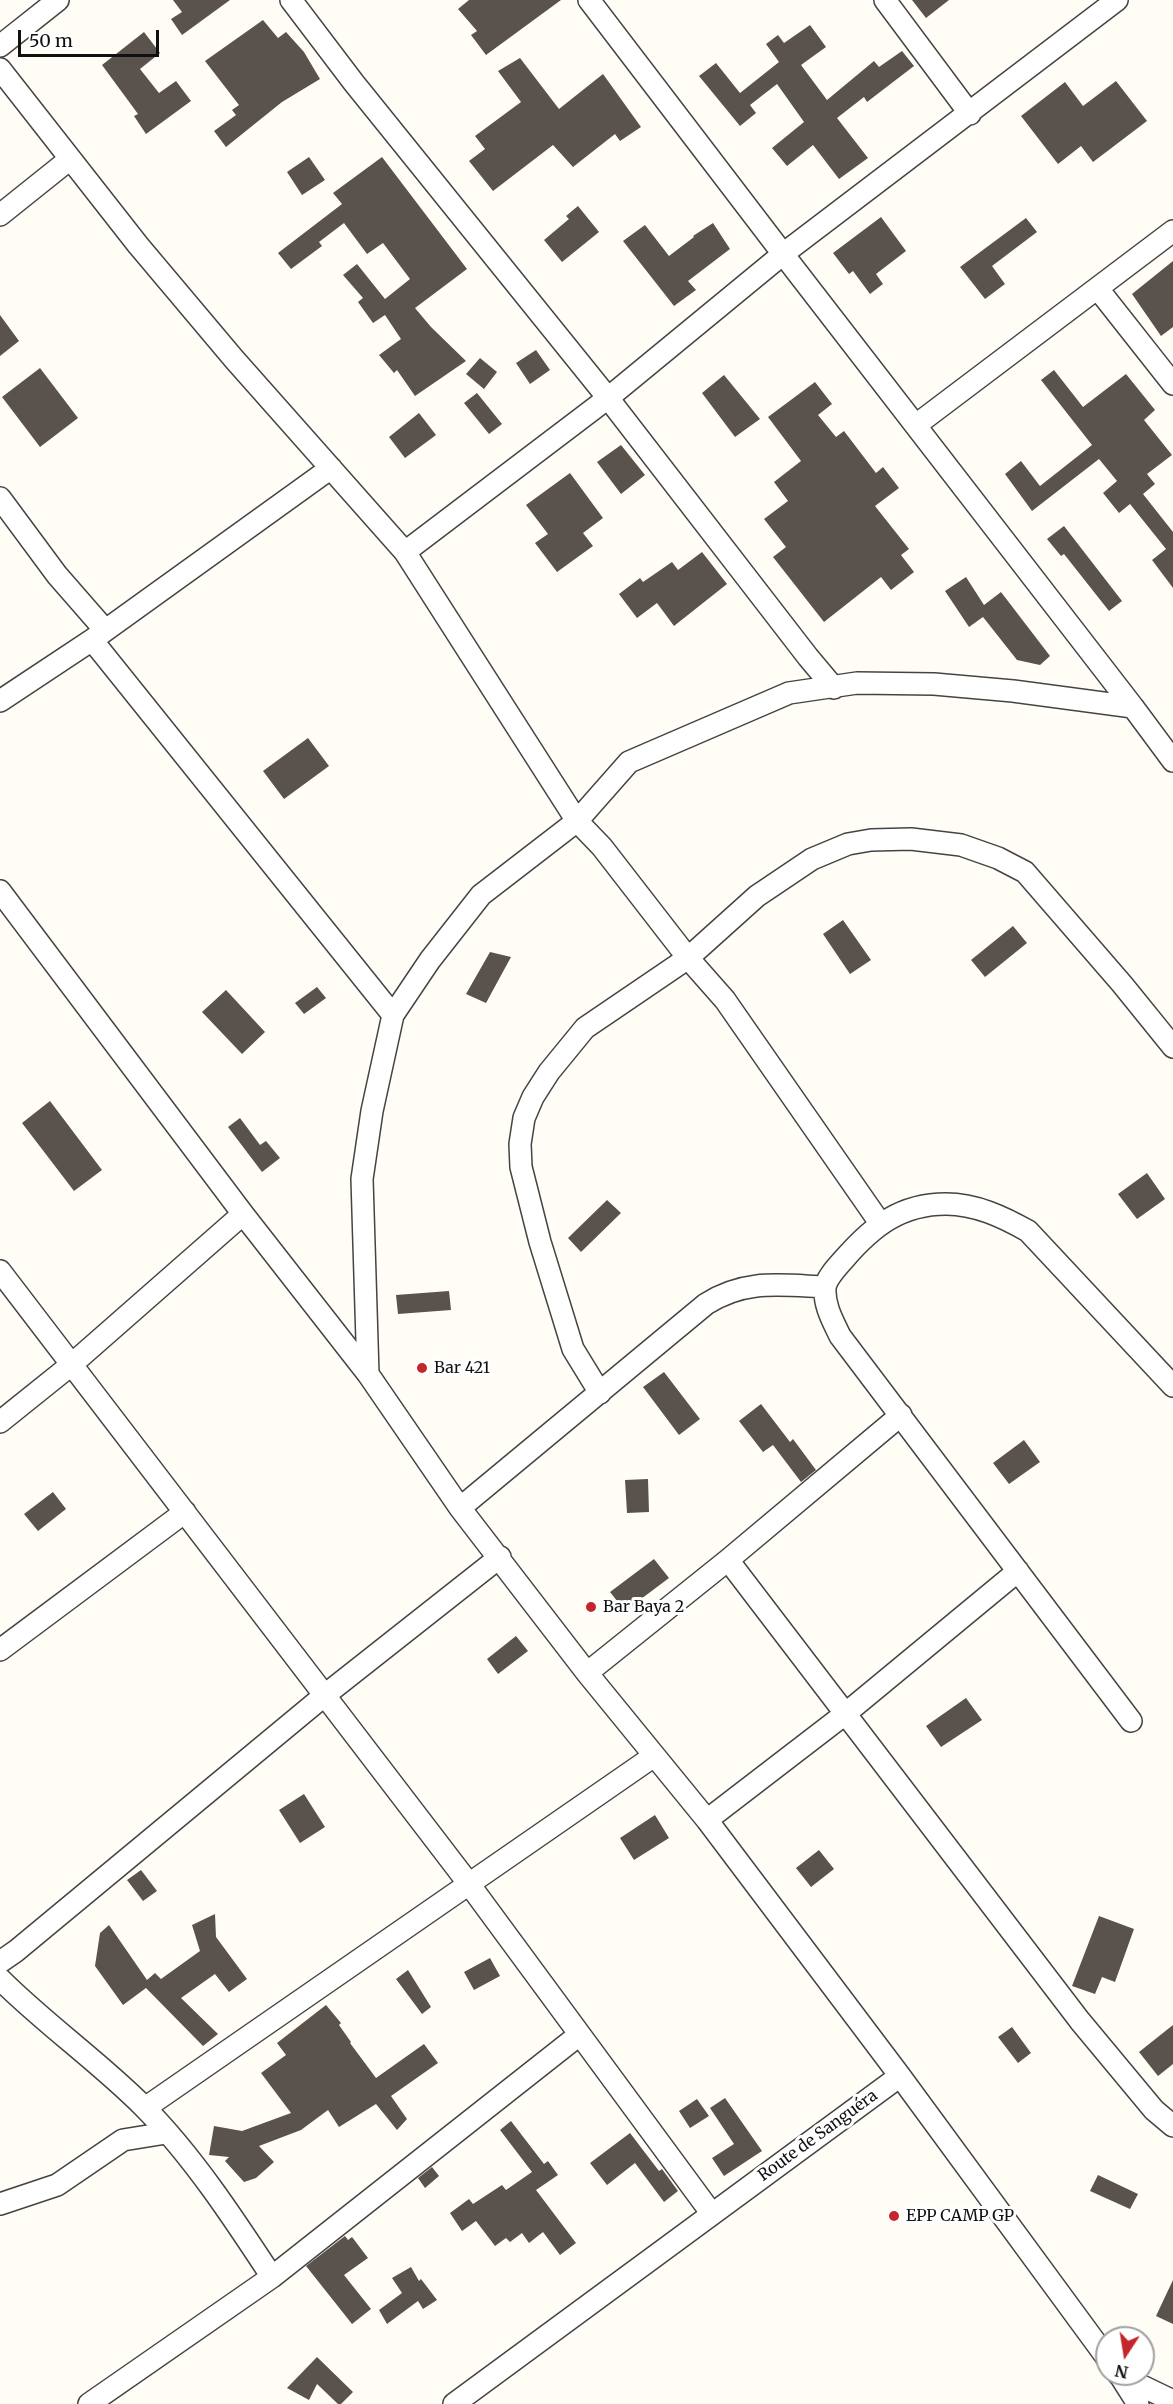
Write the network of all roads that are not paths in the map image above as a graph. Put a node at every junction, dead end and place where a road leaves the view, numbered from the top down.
1 (58, 0) edge
2 (291, 0) edge
3 (589, 0) edge
4 (885, 0) edge
5 (1117, 0) edge
6 (0, 46) edge
7 (0, 69) edge
8 (970, 114) junction
9 (70, 159) junction
10 (0, 215) edge
11 (1173, 231) edge
12 (783, 254) junction
13 (1098, 289) junction
14 (1173, 384) edge
15 (608, 398) junction
16 (916, 425) junction
17 (331, 468) junction
18 (0, 498) edge
19 (405, 552) junction
20 (99, 635) junction
21 (834, 688) junction
22 (0, 701) edge
23 (1133, 706) junction
24 (1173, 761) edge
25 (577, 821) junction
26 (0, 891) edge
27 (688, 958) junction
28 (393, 1014) junction
29 (1173, 1047) edge
30 (243, 1214) junction
31 (880, 1223) junction
32 (0, 1271) edge
33 (825, 1287) junction
34 (71, 1365) junction
35 (368, 1374) junction
36 (1173, 1386) edge
37 (600, 1393) junction
38 (901, 1415) junction
39 (0, 1422) edge
40 (460, 1508) junction
41 (185, 1512) junction
42 (500, 1557) junction
43 (728, 1560) junction
44 (1018, 1571) junction
45 (0, 1650) edge
46 (587, 1673) junction
47 (325, 1695) junction
48 (845, 1714) junction
49 (1131, 1720) dead end
50 (654, 1756) junction
51 (707, 1820) junction
52 (469, 1884) junction
53 (0, 1962) edge
54 (0, 1979) edge
55 (579, 2035) junction
56 (900, 2076) junction
57 (145, 2108) junction
58 (1173, 2126) edge
59 (166, 2133) junction
60 (0, 2204) edge
61 (712, 2214) junction
62 (272, 2277) junction
63 (1095, 2342) edge
64 (1126, 2386) edge
65 (1142, 2386) edge
66 (1173, 2401) edge
67 (89, 2404) edge
68 (454, 2404) edge
69 (1138, 2404) edge

1 - 6 street
2 - 15 street
3 - 12 street
4 - 8 street
5 - 8 street
7 - 9 street
8 - 12 street
9 - 10 street
9 - 17 street
11 - 13 street
12 - 15 street
12 - 16 street
13 - 14 street
13 - 16 street
15 - 19 street
15 - 21 street
16 - 23 street
17 - 19 street
17 - 20 street
18 - 20 street
19 - 25 street
20 - 22 street
20 - 28 street
21 - 23 street
21 - 25 street
23 - 24 street
25 - 27 street
25 - 28 street
26 - 30 street
27 - 29 street
27 - 31 street
27 - 37 street
28 - 35 street
30 - 34 street
30 - 35 street
31 - 33 street
31 - 36 street
32 - 34 street
33 - 37 street
33 - 38 street
34 - 39 street
34 - 41 street
35 - 40 street
37 - 40 street
38 - 43 street
38 - 44 street
40 - 42 street
41 - 45 street
41 - 47 street
42 - 46 street
42 - 47 street
43 - 46 street
43 - 48 street
44 - 48 street
44 - 49 street
46 - 50 street
47 - 52 street
47 - 53 street
48 - 51 street
48 - 58 street
50 - 51 street
50 - 52 street
51 - 56 street
52 - 55 street
52 - 57 street
54 - 57 street
55 - 61 street
55 - 62 street
56 - 61 street, Route de Sanguéra
56 - 63 street
57 - 59 street
59 - 60 street
59 - 62 street
61 - 68 street, Route de Sanguéra
62 - 67 street
64 - 69 street
65 - 66 street

